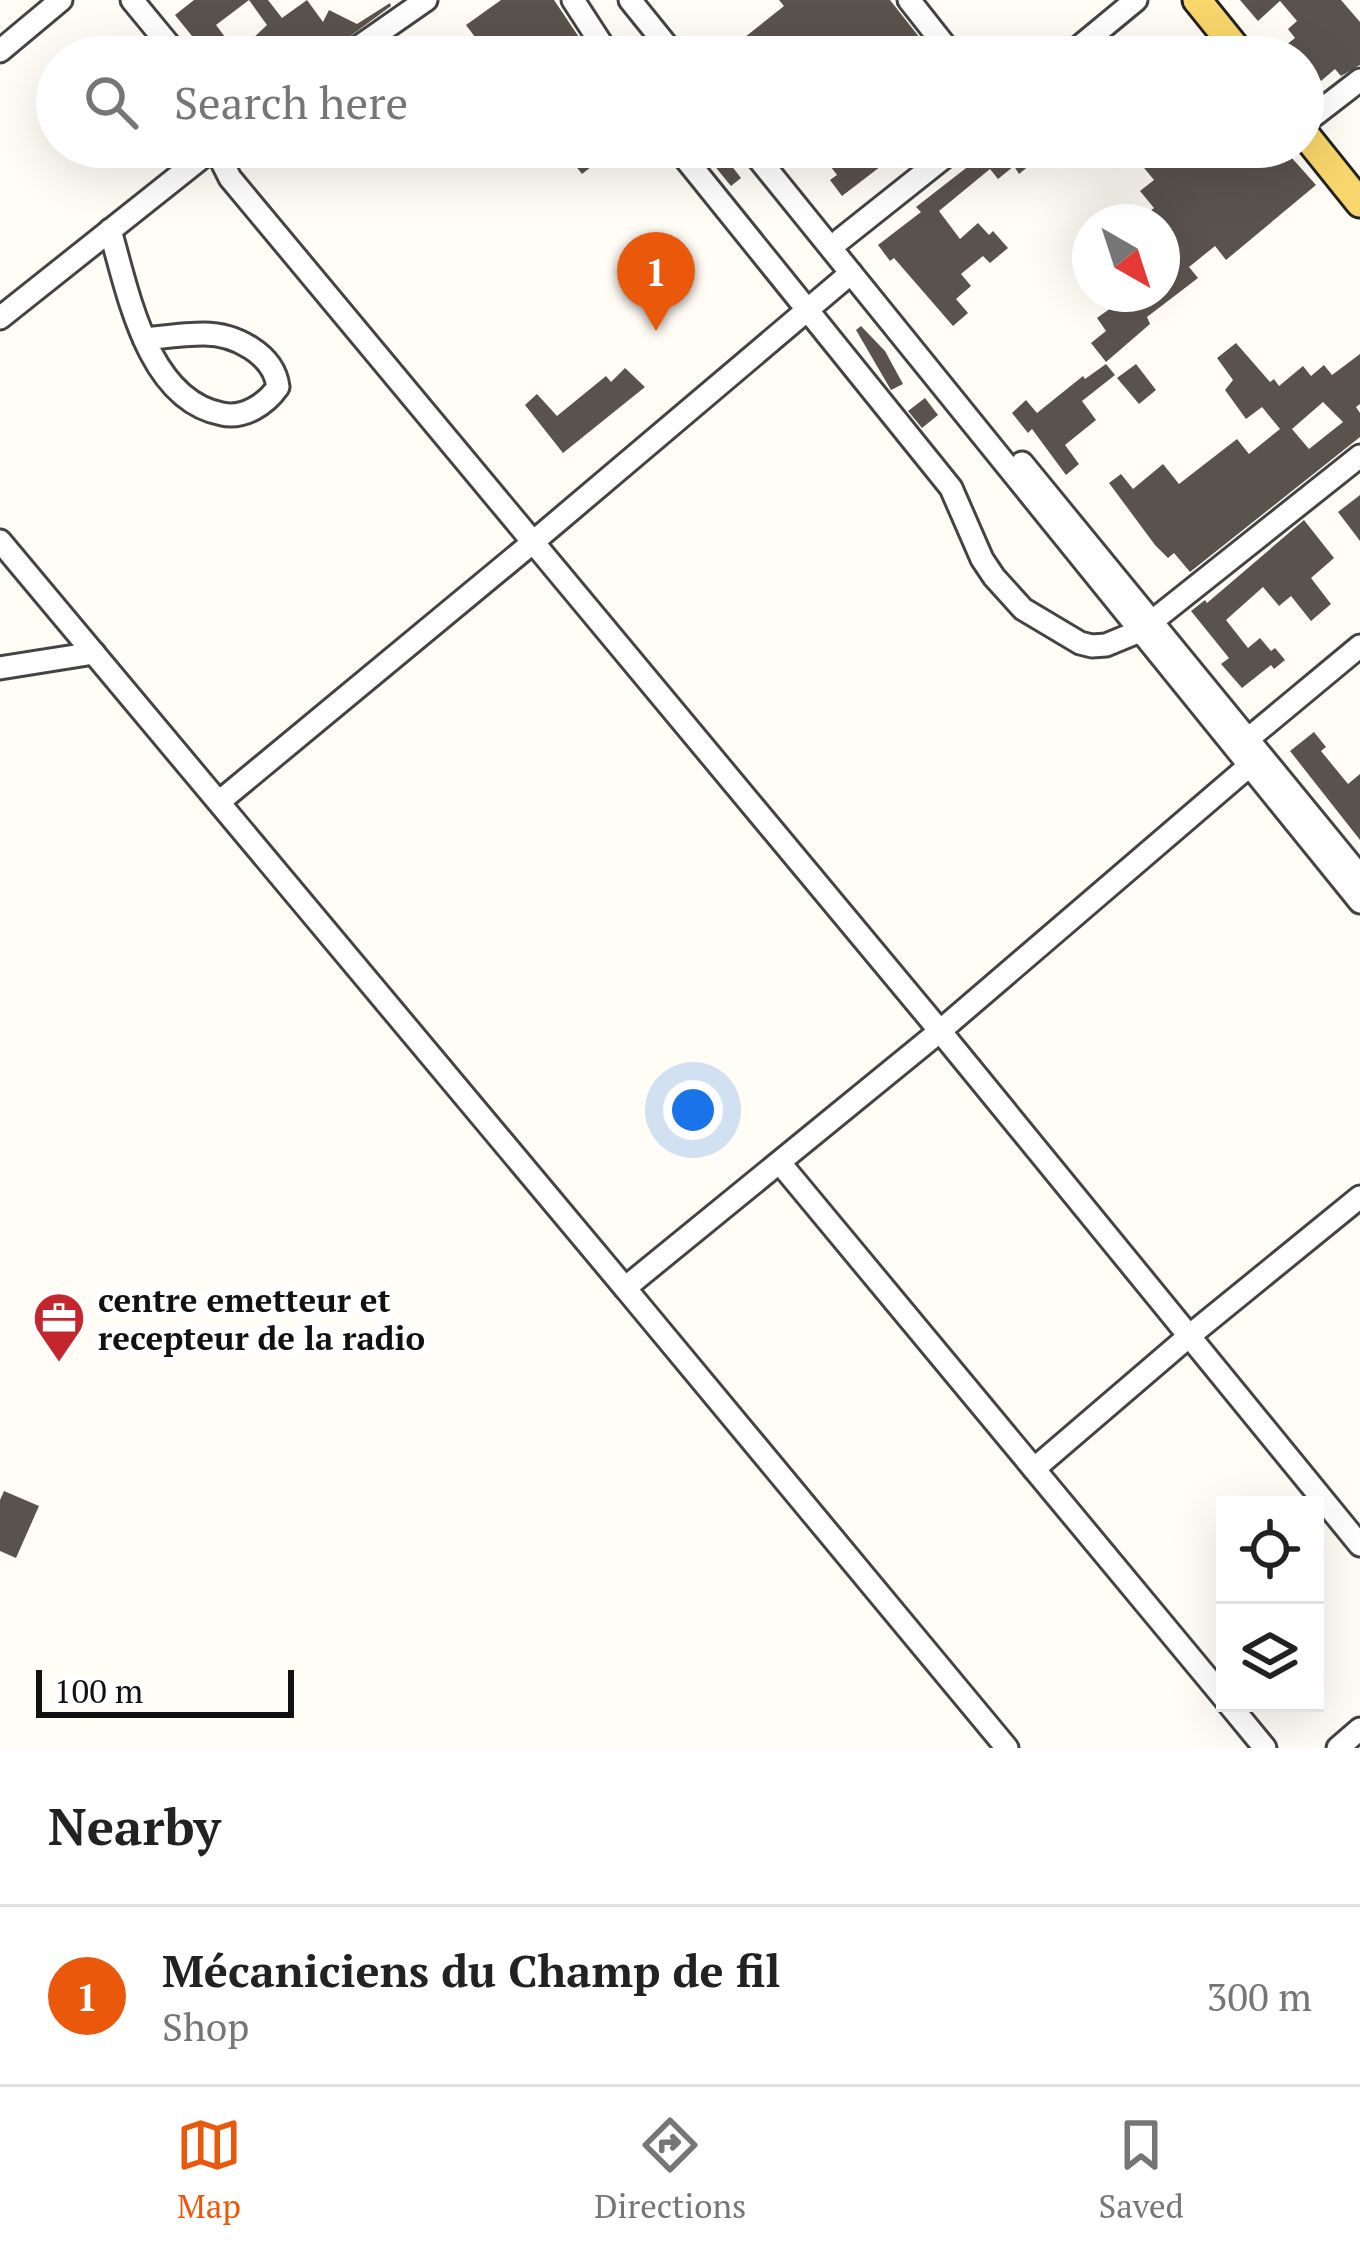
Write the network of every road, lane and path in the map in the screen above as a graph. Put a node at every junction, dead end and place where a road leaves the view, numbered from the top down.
1 (61, 0) edge
2 (132, 0) edge
3 (426, 0) edge
4 (574, 0) edge
5 (630, 0) edge
6 (648, 0) edge
7 (909, 0) edge
8 (1136, 0) edge
9 (1197, 0) edge
10 (1210, 0) edge
11 (162, 36) edge
12 (374, 36) edge
13 (597, 36) edge
14 (659, 36) edge
15 (676, 36) edge
16 (937, 36) edge
17 (1092, 36) edge
18 (1226, 36) edge
19 (1238, 36) edge
20 (0, 51) edge
21 (1360, 80) edge
22 (1324, 108) edge
23 (1324, 145) edge
24 (1324, 152) edge
25 (191, 168) edge
26 (225, 168) edge
27 (691, 168) edge
28 (765, 168) edge
29 (780, 168) edge
30 (931, 168) edge
31 (1360, 184) edge
32 (1360, 203) edge
33 (110, 230) junction
34 (840, 240) junction
35 (850, 273) junction
36 (808, 309) junction
37 (0, 318) edge
38 (144, 339) junction
39 (1360, 456) edge
40 (0, 541) edge
41 (532, 543) junction
42 (1146, 626) junction
43 (1360, 646) edge
44 (94, 653) junction
45 (0, 668) edge
46 (1248, 739) junction
47 (1250, 766) junction
48 (219, 802) junction
49 (1360, 876) edge
50 (1360, 902) edge
51 (940, 1031) junction
52 (780, 1163) junction
53 (1360, 1197) edge
54 (625, 1288) junction
55 (1188, 1337) junction
56 (1034, 1469) junction
57 (1360, 1545) edge
58 (1216, 1689) edge
59 (1235, 1712) edge
60 (1360, 1730) edge
61 (1007, 1748) edge
62 (1265, 1748) edge
63 (1338, 1748) edge

1 - 20 street
2 - 11 street
3 - 12 street
4 - 13 street
5 - 14 street
6 - 15 street
7 - 16 street
8 - 17 street
9 - 18 main road
10 - 19 main road
21 - 22 street
23 - 31 main road
24 - 32 main road
25 - 33 street
26 - 41 street
27 - 36 street
28 - 35 street
29 - 34 street
30 - 34 street
33 - 37 street
33 - 38 street
34 - 42 street
35 - 36 street
35 - 42 street
36 - 41 street
36 - 42 street
38 - 38 street
39 - 42 street
40 - 44 street
41 - 48 street
41 - 51 street
42 - 46 street
42 - 47 street
43 - 46 street
44 - 45 street
44 - 48 street
46 - 49 street
47 - 50 street
47 - 51 street
48 - 54 street
51 - 52 street
51 - 55 street
52 - 54 street
52 - 56 street
53 - 55 street
54 - 61 street
55 - 56 street
55 - 57 street
56 - 58 street
59 - 62 street
60 - 63 street

